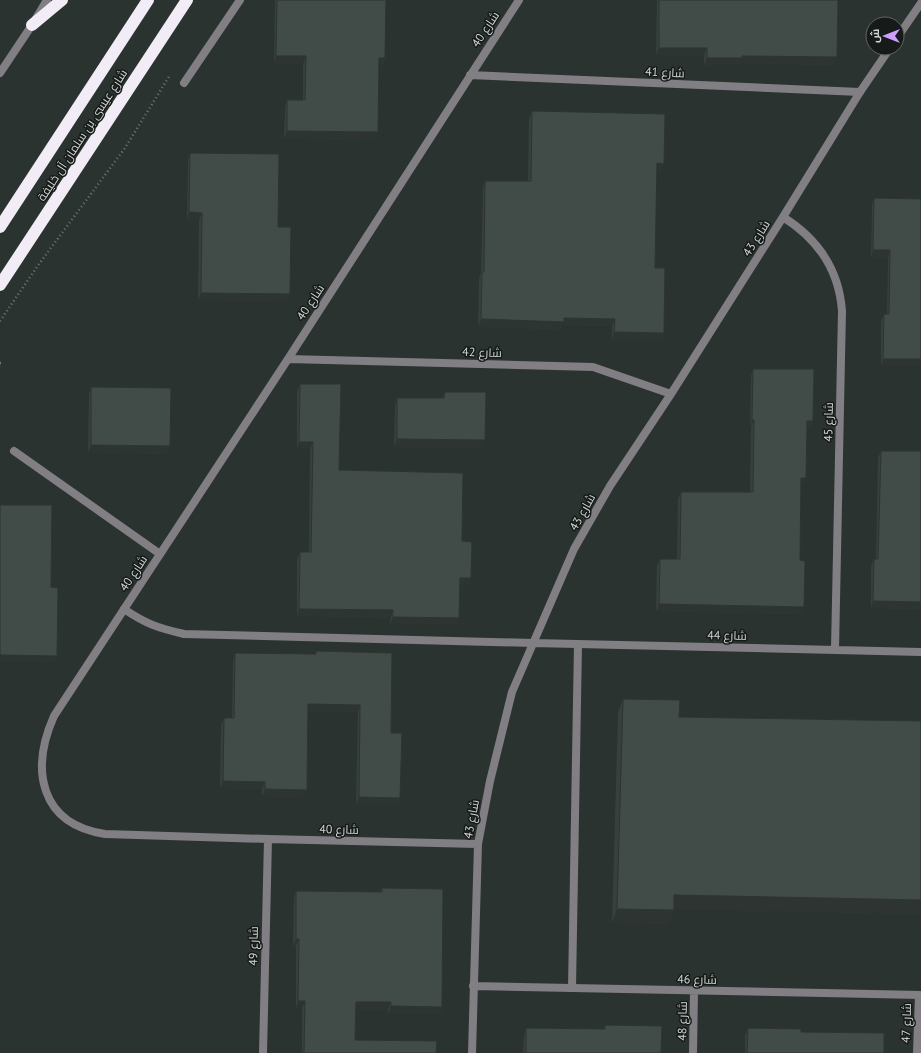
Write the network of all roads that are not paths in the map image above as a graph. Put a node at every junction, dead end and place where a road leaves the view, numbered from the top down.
1 (47, 0) edge
2 (62, 0) edge
3 (148, 0) edge
4 (187, 0) edge
5 (240, 0) edge
6 (519, 0) edge
7 (921, 3) edge
8 (32, 25) junction
9 (905, 26) edge
10 (885, 56) edge
11 (0, 73) edge
12 (470, 75) junction
13 (184, 83) dead end
14 (860, 92) junction
15 (783, 217) junction
16 (0, 227) edge
17 (0, 285) edge
18 (288, 359) junction
19 (671, 394) junction
20 (14, 452) dead end
21 (160, 554) junction
22 (124, 609) junction
23 (533, 643) junction
24 (578, 644) junction
25 (835, 649) junction
26 (921, 652) edge
27 (268, 839) junction
28 (478, 844) junction
29 (474, 986) junction
30 (572, 988) junction
31 (694, 990) junction
32 (920, 995) edge
33 (263, 1053) edge
34 (472, 1053) edge
35 (693, 1053) edge
36 (917, 1053) edge

1 - 8 street
2 - 8 highway
3 - 16 highway, شارع عيسى بن سلمان آل خليفة
4 - 17 highway, شارع عيسى بن سلمان آل خليفة
5 - 13 street
6 - 12 street, شارع 40
7 - 9 street
8 - 11 street
10 - 14 street, شارع 43
12 - 14 street, شارع 41
12 - 18 street, شارع 40
14 - 15 street, شارع 43
15 - 19 street, شارع 43
15 - 25 street, شارع 45
18 - 19 street, شارع 42
18 - 21 street, شارع 40
19 - 23 street, شارع 43
20 - 21 street
21 - 22 street, شارع 40
22 - 23 street, شارع 44
22 - 27 street, شارع 40
23 - 24 street, شارع 44
23 - 28 street, شارع 43
24 - 25 street, شارع 44
24 - 30 street
25 - 26 street, شارع 44
27 - 28 street, شارع 40
27 - 33 street, شارع 49
28 - 29 street, شارع 43
29 - 30 street, شارع 46
29 - 34 street, شارع 43
30 - 31 street, شارع 46
31 - 32 street, شارع 46
31 - 35 street, شارع 48
32 - 36 street, شارع 47

